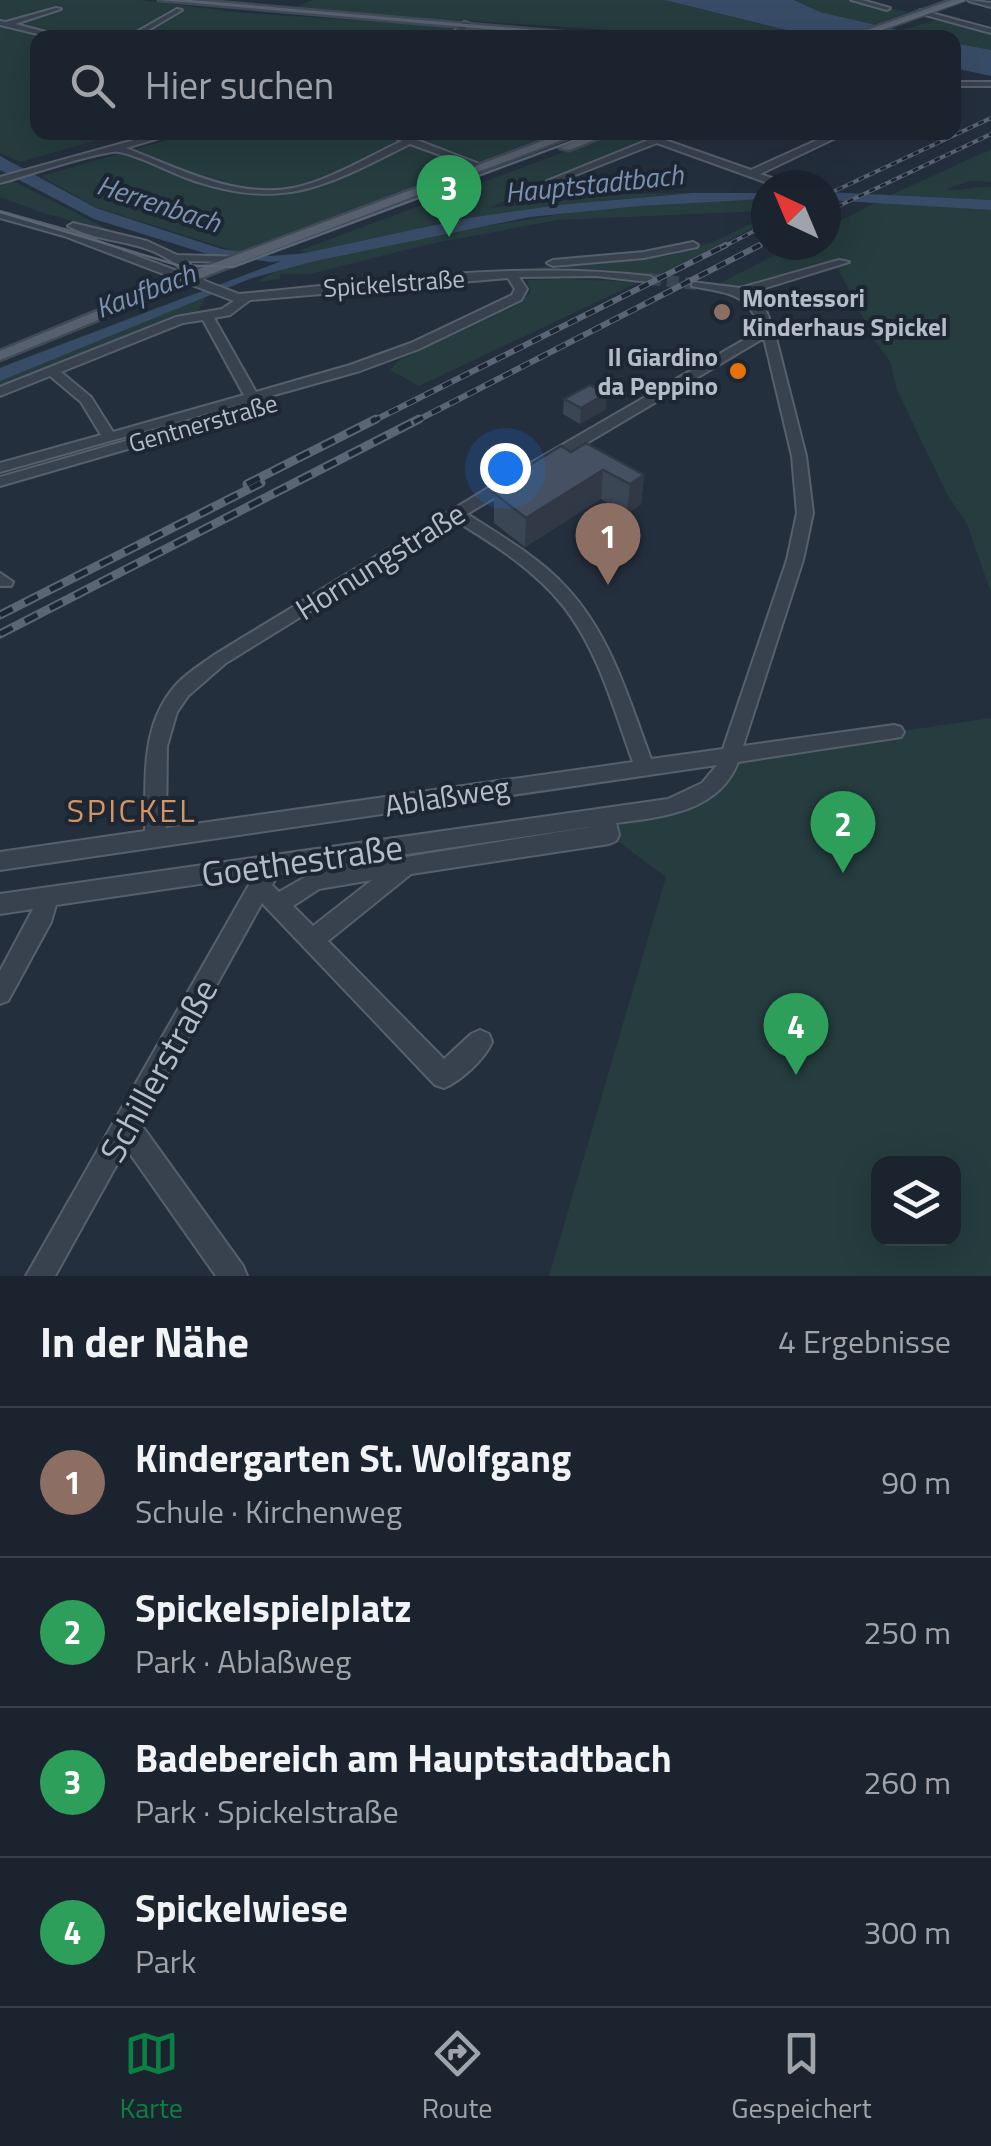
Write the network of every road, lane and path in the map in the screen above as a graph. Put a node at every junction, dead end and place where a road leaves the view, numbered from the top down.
1 (163, 0) edge
2 (854, 0) edge
3 (960, 0) edge
4 (972, 0) edge
5 (991, 5) edge
6 (887, 8) dead end
7 (58, 9) dead end
8 (179, 10) dead end
9 (920, 12) junction
10 (934, 15) junction
11 (4, 23) edge
12 (467, 24) junction
13 (33, 30) edge
14 (143, 30) edge
15 (460, 30) edge
16 (535, 30) edge
17 (868, 30) edge
18 (893, 30) edge
19 (991, 32) edge
20 (961, 84) edge
21 (991, 84) edge
22 (149, 140) edge
23 (410, 140) joint
24 (558, 140) edge
25 (589, 140) edge
26 (656, 140) joint
27 (826, 140) edge
28 (120, 149) junction
29 (486, 168) junction
30 (760, 170) edge
31 (751, 174) edge
32 (5, 178) edge
33 (552, 181) dead end
34 (0, 204) edge
35 (0, 215) edge
36 (693, 246) dead end
37 (177, 258) junction
38 (843, 262) dead end
39 (224, 263) junction
40 (246, 263) junction
41 (509, 270) junction
42 (649, 279) tunnel mouth
43 (202, 284) junction
44 (696, 284) tunnel mouth
45 (740, 292) junction
46 (278, 294) junction
47 (246, 298) junction
48 (208, 317) junction
49 (769, 334) junction
50 (0, 356) edge
51 (52, 371) junction
52 (0, 392) edge
53 (254, 402) junction
54 (109, 437) junction
55 (0, 468) edge
56 (0, 482) edge
57 (456, 514) junction
58 (894, 732) dead end
59 (732, 756) junction
60 (644, 766) junction
61 (604, 817) junction
62 (155, 838) junction
63 (0, 861) edge
64 (273, 864) junction
65 (406, 866) junction
66 (269, 895) junction
67 (46, 898) junction
68 (0, 904) edge
69 (312, 940) junction
70 (0, 993) edge
71 (480, 1042) dead end
72 (127, 1127) junction
73 (40, 1276) edge
74 (233, 1276) edge

1 - 12 main road
2 - 6 street
3 - 9 main road
4 - 5 street
4 - 10 main road
7 - 11 street
8 - 14 street
9 - 10 street
9 - 17 main road
10 - 18 main road
10 - 19 street
11 - 13 street
12 - 15 street
12 - 16 main road
20 - 21 street
22 - 28 street
23 - 28 street
23 - 29 street
24 - 29 main road
25 - 40 main road
26 - 31 street
26 - 33 street
27 - 30 street
28 - 32 street
29 - 40 main road
34 - 37 street
35 - 43 street, Spickelstraße
36 - 41 street, Spickelstraße
37 - 39 street
37 - 43 street
38 - 45 street
39 - 40 main road
39 - 43 main road
40 - 43 main road
41 - 42 street, Spickelstraße
41 - 46 street, Spickelstraße
41 - 46 street, Spickelstraße
41 - 53 street, Gentnerstraße
43 - 47 street, Spickelstraße
43 - 50 main road
44 - 45 street
45 - 49 street
46 - 47 street, Spickelstraße
47 - 48 street
48 - 51 street
48 - 53 street
49 - 57 street, Hornungstraße
49 - 59 street
51 - 52 street
51 - 54 street
53 - 54 street, Gentnerstraße
53 - 56 street, Gentnerstraße
54 - 55 street, Gentnerstraße
57 - 60 street
57 - 62 street, Hornungstraße
58 - 59 street, Ablaßweg
59 - 60 street, Ablaßweg
59 - 61 street, Goethestraße
60 - 62 street, Ablaßweg
61 - 64 street, Goethestraße
61 - 65 street, Goethestraße
62 - 63 street, Ablaßweg
64 - 66 street, Schillerstraße
64 - 67 street, Goethestraße
65 - 66 street, Goethestraße
65 - 69 street, Goethestraße
66 - 69 street
66 - 72 street, Schillerstraße
67 - 68 street, Goethestraße
67 - 70 street
69 - 71 street
72 - 73 street, Schillerstraße
72 - 74 street

